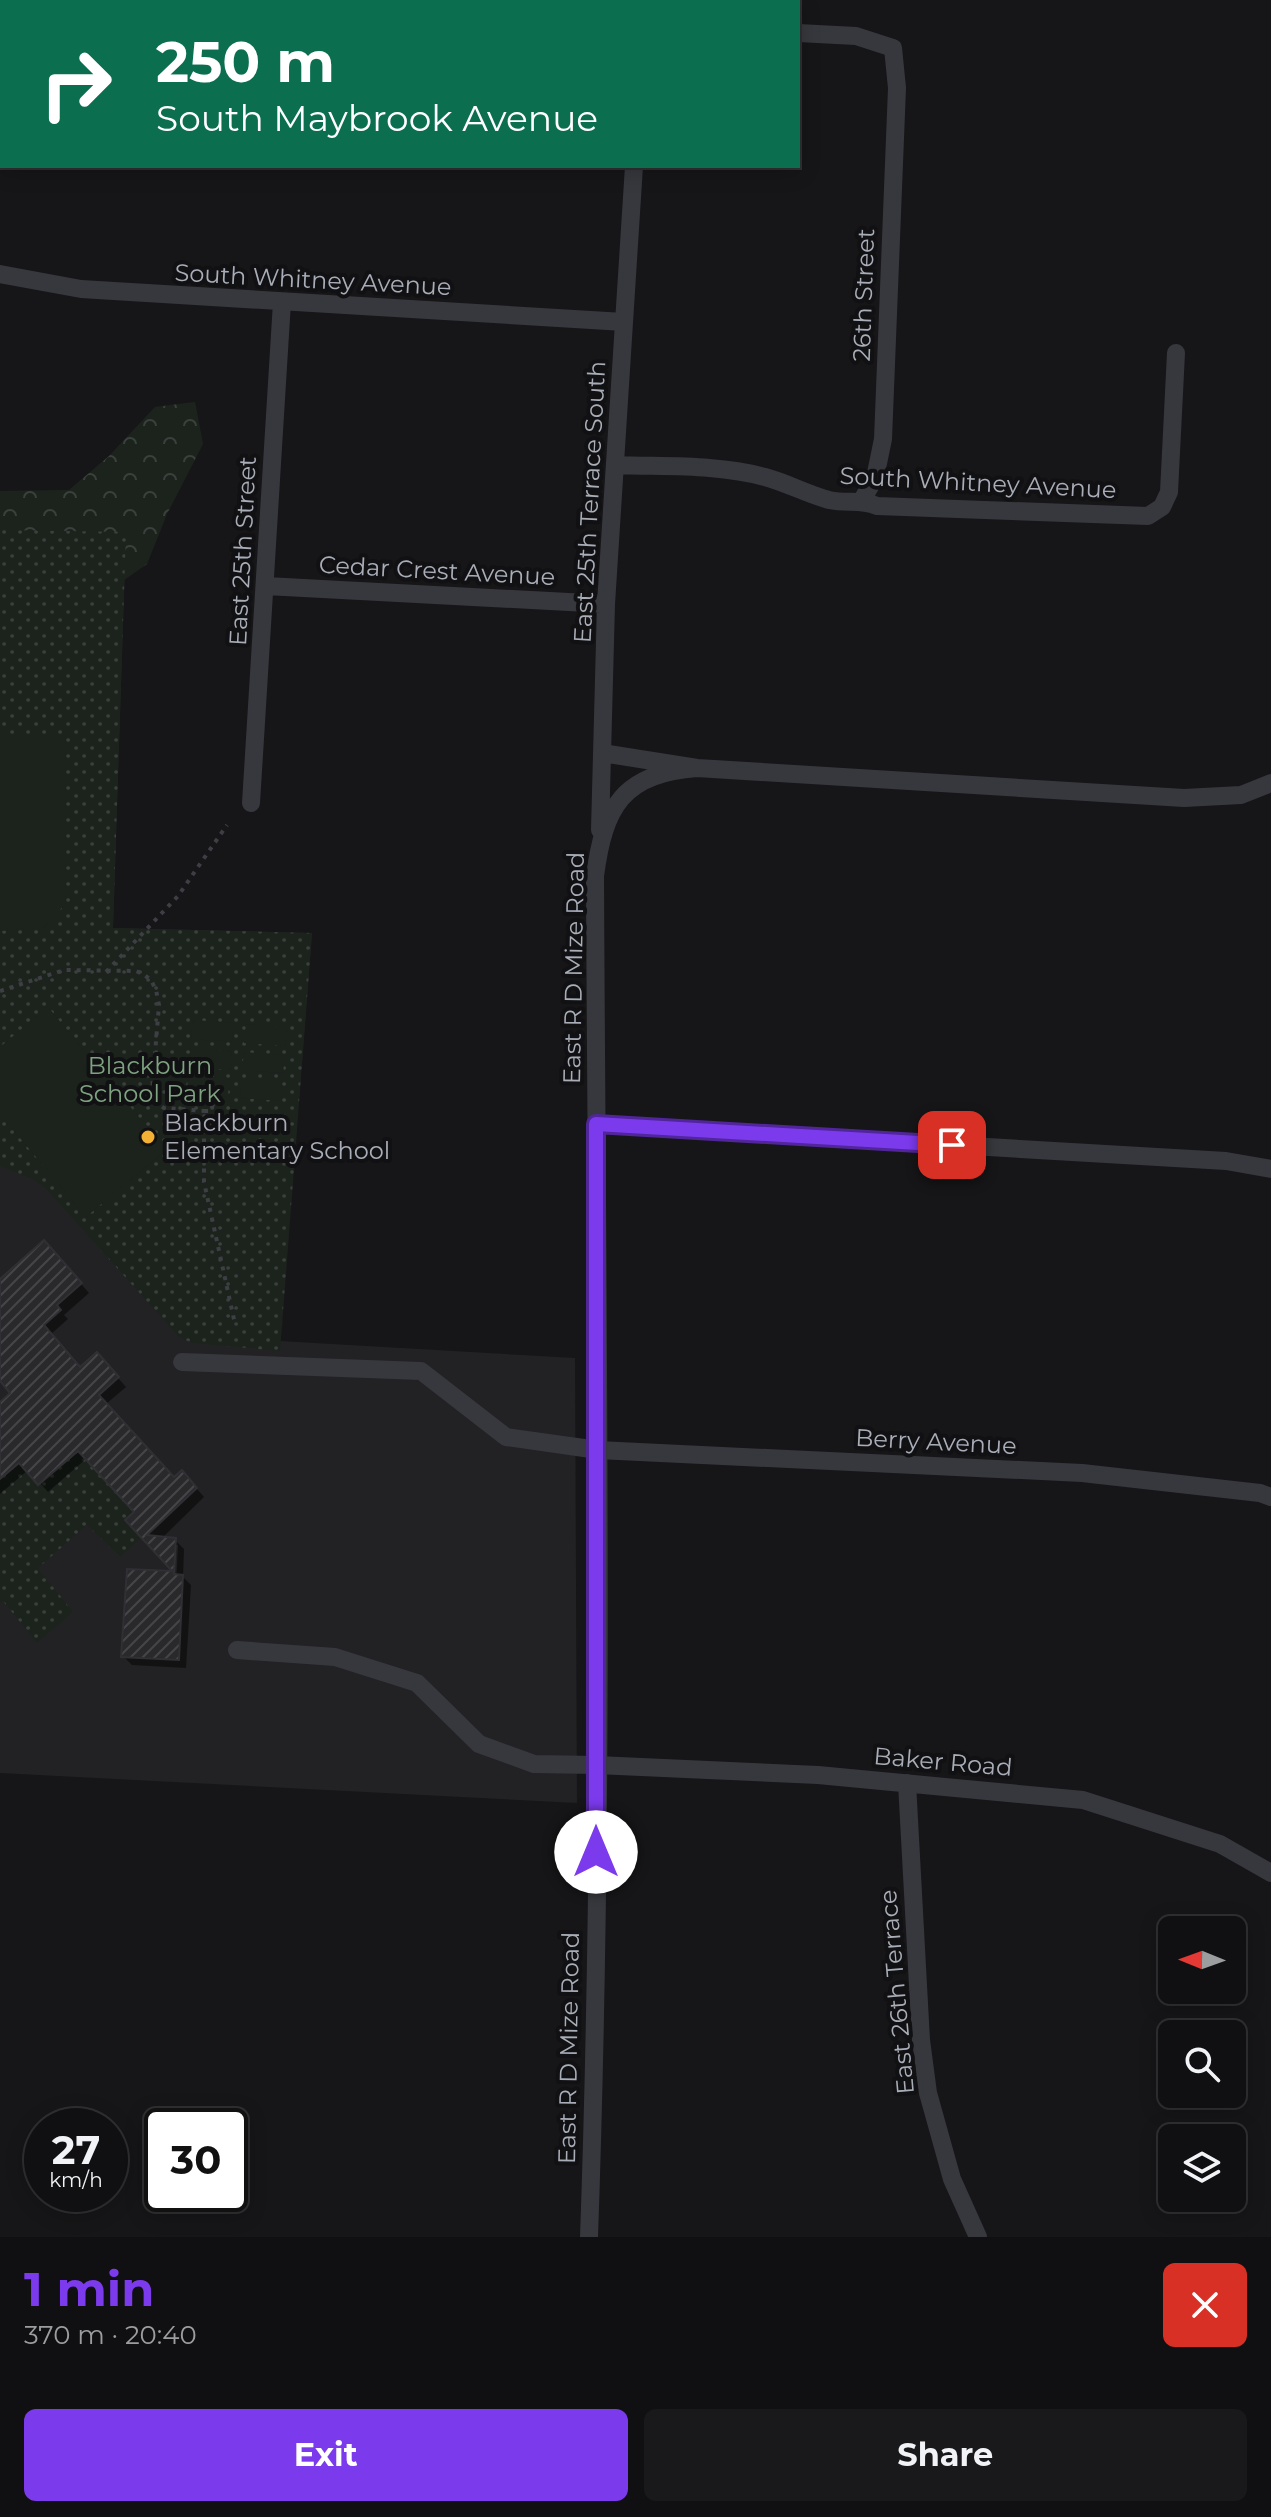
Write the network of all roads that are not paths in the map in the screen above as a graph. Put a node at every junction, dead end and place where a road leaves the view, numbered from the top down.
1 (800, 33) edge
2 (634, 168) edge
3 (0, 274) edge
4 (282, 302) junction
5 (624, 322) junction
6 (1176, 353) dead end
7 (617, 465) junction
8 (862, 500) junction
9 (266, 586) junction
10 (606, 604) junction
11 (602, 753) junction
12 (697, 768) junction
13 (1271, 783) edge
14 (251, 803) dead end
15 (600, 841) junction
16 (596, 1124) junction
17 (1271, 1169) edge
18 (182, 1362) dead end
19 (598, 1450) junction
20 (1271, 1497) edge
21 (237, 1650) dead end
22 (597, 1765) junction
23 (907, 1783) junction
24 (1271, 1873) edge
25 (589, 2237) edge
26 (978, 2237) edge

1 - 8 street, 26th Street
2 - 5 street, East 25th Terrace South
3 - 4 street, South Whitney Avenue
4 - 5 street, South Whitney Avenue
4 - 9 street, East 25th Street
5 - 7 street, East 25th Terrace South
6 - 8 street, South Whitney Avenue
7 - 8 street, South Whitney Avenue
7 - 10 street, East 25th Terrace South
9 - 10 street, Cedar Crest Avenue
9 - 14 street, East 25th Street
10 - 11 street, East 25th Terrace South
11 - 12 street, East R D Mize Road
11 - 15 street, East 25th Terrace South
12 - 13 street, East R D Mize Road
12 - 15 street, East R D Mize Road
15 - 16 street, East R D Mize Road
16 - 17 street
16 - 19 street, East R D Mize Road
18 - 19 street, Berry Avenue
19 - 20 street, Berry Avenue
19 - 22 street, East R D Mize Road
21 - 22 street, Baker Road
22 - 23 street, Baker Road
22 - 25 street, East R D Mize Road
23 - 24 street, Baker Road
23 - 26 street, East 26th Terrace

